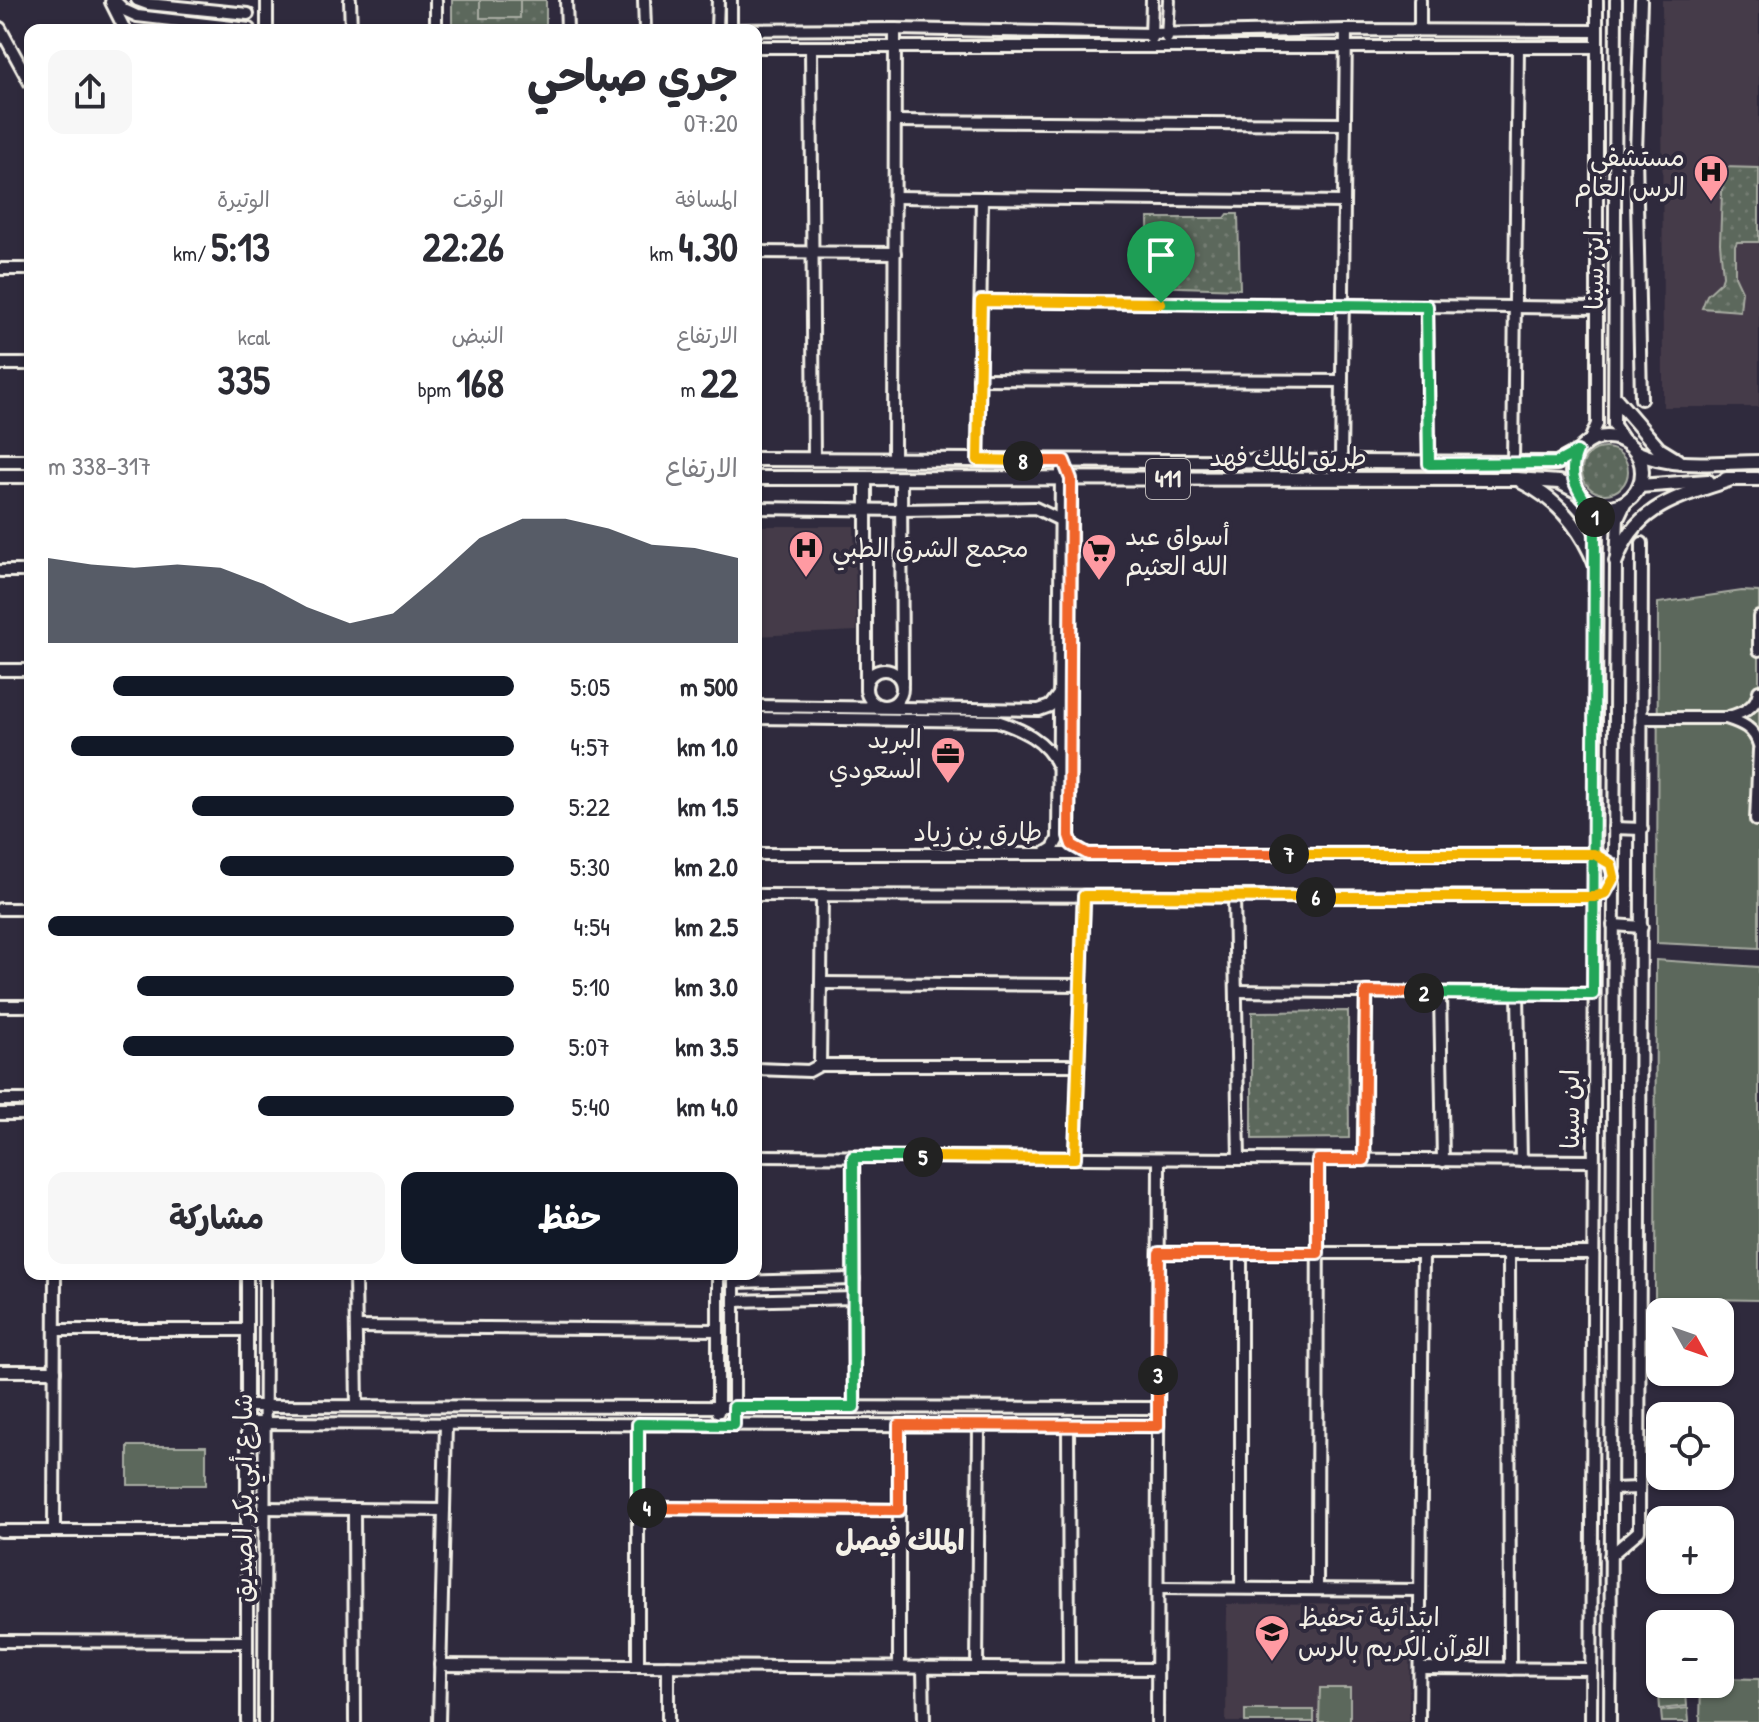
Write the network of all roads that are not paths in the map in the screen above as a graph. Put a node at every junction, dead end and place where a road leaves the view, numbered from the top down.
1 (112, 0) edge
2 (137, 0) edge
3 (249, 0) edge
4 (267, 0) edge
5 (350, 0) edge
6 (436, 0) edge
7 (566, 0) edge
8 (644, 0) edge
9 (718, 0) edge
10 (731, 0) edge
11 (1152, 0) edge
12 (1169, 0) edge
13 (1420, 0) edge
14 (1597, 0) edge
15 (1616, 0) edge
16 (1641, 0) edge
17 (248, 14) junction
18 (122, 24) edge
19 (198, 24) edge
20 (249, 24) edge
21 (267, 24) edge
22 (351, 24) edge
23 (436, 24) edge
24 (567, 24) edge
25 (645, 24) edge
26 (717, 24) edge
27 (730, 24) edge
28 (0, 28) edge
29 (762, 29) edge
30 (895, 29) junction
31 (1346, 30) junction
32 (1420, 30) junction
33 (1597, 31) junction
34 (1151, 34) junction
35 (1167, 34) junction
36 (762, 47) edge
37 (811, 47) junction
38 (895, 47) junction
39 (1346, 47) junction
40 (1518, 47) junction
41 (1597, 47) junction
42 (1167, 48) junction
43 (1151, 49) junction
44 (24, 72) edge
45 (895, 121) junction
46 (1344, 124) junction
47 (895, 197) junction
48 (982, 198) junction
49 (1343, 202) junction
50 (762, 252) edge
51 (812, 253) junction
52 (895, 253) junction
53 (0, 269) edge
54 (24, 269) edge
55 (981, 301) junction
56 (1342, 305) junction
57 (1427, 306) junction
58 (1514, 307) junction
59 (1596, 308) junction
60 (0, 364) edge
61 (24, 364) edge
62 (979, 379) junction
63 (1341, 381) junction
64 (1616, 399) junction
65 (1641, 399) dead end
66 (1590, 440) junction
67 (1624, 440) junction
68 (1577, 452) junction
69 (1638, 453) junction
70 (762, 459) edge
71 (814, 459) junction
72 (894, 460) junction
73 (978, 460) junction
74 (0, 461) edge
75 (24, 461) edge
76 (1064, 461) junction
77 (1684, 462) junction
78 (1759, 462) edge
79 (1513, 463) junction
80 (1341, 464) junction
81 (1429, 464) junction
82 (0, 476) edge
83 (24, 476) edge
84 (762, 478) edge
85 (866, 478) junction
86 (901, 478) junction
87 (1065, 478) junction
88 (1516, 479) junction
89 (1731, 479) junction
90 (1759, 479) edge
91 (1639, 486) junction
92 (1582, 496) junction
93 (1626, 502) junction
94 (762, 508) edge
95 (866, 510) junction
96 (901, 510) junction
97 (1060, 520) junction
98 (1642, 543) dead end
99 (1616, 561) junction
100 (1595, 563) junction
101 (0, 571) edge
102 (24, 571) edge
103 (1759, 617) edge
104 (1759, 650) edge
105 (0, 670) edge
106 (24, 670) edge
107 (902, 684) junction
108 (866, 690) junction
109 (1759, 691) edge
110 (1059, 692) junction
111 (762, 706) edge
112 (885, 706) junction
113 (762, 718) edge
114 (1643, 718) junction
115 (1726, 718) junction
116 (867, 719) junction
117 (899, 720) junction
118 (1759, 748) edge
119 (1059, 768) junction
120 (1759, 820) edge
121 (1614, 828) junction
122 (1642, 829) junction
123 (762, 854) edge
124 (1043, 854) junction
125 (1088, 854) junction
126 (1594, 854) junction
127 (1614, 877) junction
128 (762, 895) edge
129 (822, 895) junction
130 (1084, 896) junction
131 (1234, 896) junction
132 (1594, 897) junction
133 (0, 909) edge
134 (24, 909) edge
135 (1613, 925) junction
136 (1642, 927) junction
137 (821, 983) junction
138 (1081, 985) junction
139 (1236, 991) junction
140 (1366, 992) junction
141 (1440, 993) junction
142 (1518, 993) junction
143 (1593, 994) junction
144 (0, 1006) edge
145 (24, 1006) edge
146 (820, 1065) junction
147 (1078, 1065) junction
148 (762, 1069) edge
149 (0, 1100) edge
150 (24, 1100) edge
151 (0, 1114) edge
152 (24, 1114) edge
153 (762, 1156) edge
154 (853, 1157) junction
155 (1075, 1158) junction
156 (1159, 1159) junction
157 (1239, 1159) junction
158 (1318, 1160) junction
159 (1364, 1160) junction
160 (1443, 1161) junction
161 (1521, 1161) junction
162 (1592, 1161) junction
163 (1159, 1253) junction
164 (1241, 1253) junction
165 (1318, 1253) junction
166 (1423, 1253) junction
167 (1509, 1253) junction
168 (1592, 1253) junction
169 (762, 1278) edge
170 (854, 1279) junction
171 (55, 1280) edge
172 (247, 1280) edge
173 (265, 1280) edge
174 (355, 1280) edge
175 (718, 1280) edge
176 (734, 1280) edge
177 (854, 1298) junction
178 (734, 1301) junction
179 (356, 1327) junction
180 (55, 1330) junction
181 (247, 1330) junction
182 (718, 1330) junction
183 (0, 1371) edge
184 (55, 1371) junction
185 (247, 1406) junction
186 (265, 1406) junction
187 (357, 1406) junction
188 (718, 1407) junction
189 (734, 1407) junction
190 (854, 1407) junction
191 (1158, 1408) junction
192 (247, 1423) junction
193 (265, 1423) junction
194 (446, 1424) junction
195 (638, 1424) junction
196 (718, 1425) junction
197 (734, 1425) junction
198 (899, 1425) junction
199 (1068, 1425) junction
200 (979, 1426) junction
201 (1158, 1426) junction
202 (1639, 1488) junction
203 (1611, 1489) junction
204 (264, 1508) junction
205 (638, 1508) junction
206 (354, 1509) junction
207 (444, 1510) junction
208 (899, 1510) junction
209 (0, 1531) edge
210 (54, 1531) junction
211 (247, 1531) junction
212 (1610, 1556) junction
213 (1158, 1588) junction
214 (1241, 1588) junction
215 (1317, 1589) junction
216 (1420, 1590) junction
217 (0, 1641) edge
218 (247, 1642) junction
219 (440, 1665) junction
220 (638, 1666) junction
221 (668, 1666) junction
222 (899, 1667) junction
223 (923, 1667) junction
224 (977, 1668) junction
225 (1069, 1668) junction
226 (1420, 1668) junction
227 (1157, 1669) junction
228 (1510, 1669) junction
229 (1590, 1669) junction
230 (247, 1722) edge
231 (264, 1722) edge
232 (355, 1722) edge
233 (439, 1722) edge
234 (668, 1722) edge
235 (924, 1722) edge
236 (1157, 1722) edge
237 (1419, 1722) edge
238 (1591, 1722) edge
239 (1610, 1722) edge

1 - 18 street
1 - 19 street
2 - 17 street
3 - 17 street
4 - 21 street
5 - 22 street
6 - 23 street
7 - 24 street
8 - 25 street
9 - 26 street
10 - 27 street
11 - 34 street
12 - 35 street
13 - 32 street
14 - 33 street, ابن سينا
15 - 64 street, ابن سينا
16 - 65 street
17 - 20 street
28 - 44 street
29 - 30 street
30 - 34 street
30 - 38 street
31 - 32 street
31 - 35 street
31 - 39 street
32 - 33 street
33 - 41 street, ابن سينا
34 - 35 street
34 - 43 street
35 - 42 street
36 - 37 street
37 - 38 street
37 - 51 street
38 - 43 street
38 - 45 street
39 - 40 street
39 - 42 street
39 - 46 street
40 - 41 street
40 - 58 street
41 - 59 street, ابن سينا
42 - 43 street
45 - 46 street
45 - 47 street
46 - 49 street
47 - 48 street
47 - 52 street
48 - 49 street
48 - 55 street
49 - 56 street
50 - 51 street
51 - 52 street
51 - 71 street
52 - 72 street
53 - 54 street
55 - 56 street
55 - 62 street
56 - 57 street
56 - 63 street
57 - 58 street
57 - 81 street
58 - 59 street
58 - 79 street
59 - 66 street, ابن سينا
60 - 61 street
62 - 63 street
62 - 73 street
63 - 80 street
64 - 67 street, ابن سينا
64 - 77 main road
66 - 67 main road
66 - 68 main road, 411
67 - 69 main road
68 - 79 main road, طريق الملك فهد / 411
68 - 92 main road
69 - 77 main road
69 - 91 main road
70 - 71 main road, طريق الملك فهد / 411
71 - 72 main road, طريق الملك فهد / 411
72 - 73 main road, طريق الملك فهد / 411
73 - 76 main road, طريق الملك فهد / 411
74 - 75 main road
76 - 80 main road, طريق الملك فهد / 411
76 - 87 street
77 - 78 main road
79 - 81 main road, طريق الملك فهد / 411
80 - 81 main road, طريق الملك فهد / 411
82 - 83 main road
84 - 85 main road, طريق الملك فهد / 411
85 - 86 main road, طريق الملك فهد / 411
85 - 95 street
86 - 87 main road, طريق الملك فهد / 411
86 - 96 street
87 - 88 main road, طريق الملك فهد / 411
87 - 97 street
87 - 125 street
88 - 92 main road, طريق الملك فهد / 411
88 - 100 main road
89 - 90 main road
89 - 91 main road
89 - 99 main road
91 - 93 main road
92 - 93 main road, 411
92 - 100 street, ابن سينا
93 - 99 street, ابن سينا
94 - 95 street
95 - 96 street
95 - 108 street
96 - 97 street
96 - 107 street
97 - 110 street
98 - 114 street
99 - 121 street, ابن سينا
100 - 126 street, ابن سينا
101 - 102 street
103 - 104 street
105 - 106 street
107 - 108 street
107 - 112 street
108 - 112 street
109 - 115 street
110 - 112 street
110 - 119 street
111 - 112 street
112 - 116 street
112 - 117 street
113 - 116 street
114 - 115 street
114 - 122 street
115 - 118 street
116 - 117 street
117 - 119 street
118 - 120 street
119 - 124 street
121 - 122 street
121 - 127 street, ابن سينا
122 - 136 street
123 - 124 street, طارق بن زياد
124 - 125 street, طارق بن زياد
125 - 126 street, طارق بن زياد
126 - 127 street
126 - 132 street, ابن سينا
127 - 132 street
127 - 135 street, ابن سينا
128 - 129 street
129 - 130 street
129 - 137 street
130 - 131 street
130 - 138 street
131 - 132 street
131 - 139 street
132 - 143 street, ابن سينا
133 - 134 street
135 - 136 street
135 - 203 street, ابن سينا
136 - 202 street
137 - 138 street
137 - 146 street
138 - 147 street
139 - 140 street
139 - 157 street
140 - 141 street
140 - 159 street
141 - 142 street
141 - 160 street
142 - 143 street
142 - 161 street
143 - 162 street, ابن سينا
144 - 145 street
146 - 147 street
146 - 148 street
147 - 155 street
149 - 150 street
151 - 152 street
153 - 154 street
154 - 155 street
154 - 170 street
155 - 156 street
156 - 157 street
156 - 163 street
157 - 158 street
158 - 159 street
158 - 165 street
159 - 160 street
160 - 161 street
161 - 162 street
162 - 168 street, ابن سينا
163 - 164 street
163 - 191 street
164 - 165 street
164 - 214 street
165 - 166 street
165 - 215 street
166 - 167 street
166 - 216 street
167 - 168 street
167 - 228 street
168 - 229 street, ابن سينا
169 - 170 street
170 - 177 street
171 - 180 street
172 - 181 street, شارع أبي بكر الصديق
173 - 186 street, شارع أبي بكر الصديق
174 - 179 street
175 - 182 street
176 - 178 street
177 - 178 street
177 - 190 street
178 - 189 street
179 - 182 street
179 - 187 street
180 - 181 street
180 - 184 street
181 - 185 street, شارع أبي بكر الصديق
182 - 188 street
183 - 184 street
184 - 210 street
185 - 186 street
185 - 192 street, شارع أبي بكر الصديق
186 - 187 street
186 - 193 street, شارع أبي بكر الصديق
187 - 188 street
188 - 189 street
188 - 196 street
189 - 190 street
189 - 197 street
190 - 191 street
191 - 201 street
192 - 193 street
192 - 211 street, شارع أبي بكر الصديق
193 - 194 street
193 - 204 street, شارع أبي بكر الصديق
194 - 195 street
194 - 207 street
195 - 196 street
195 - 205 street
196 - 197 street
197 - 198 street
198 - 200 street
198 - 208 street
199 - 200 street
199 - 201 street
199 - 225 street
200 - 224 street
201 - 213 street
202 - 203 street
202 - 212 street
203 - 212 street, ابن سينا
204 - 206 street
204 - 231 street, شارع أبي بكر الصديق
205 - 208 street
205 - 220 street
206 - 207 street
206 - 232 street
207 - 219 street
208 - 222 street
209 - 210 street
210 - 211 street
211 - 218 street, شارع أبي بكر الصديق
212 - 239 street, ابن سينا
213 - 214 street
213 - 227 street
214 - 215 street
215 - 216 street
216 - 226 street
217 - 218 street
218 - 230 street, شارع أبي بكر الصديق
219 - 220 street
219 - 233 street
220 - 221 street
221 - 222 street
221 - 234 street
222 - 223 street
223 - 224 street
223 - 235 street
224 - 225 street
225 - 227 street
226 - 228 street
226 - 237 street
227 - 236 street
228 - 229 street
229 - 238 street, ابن سينا

